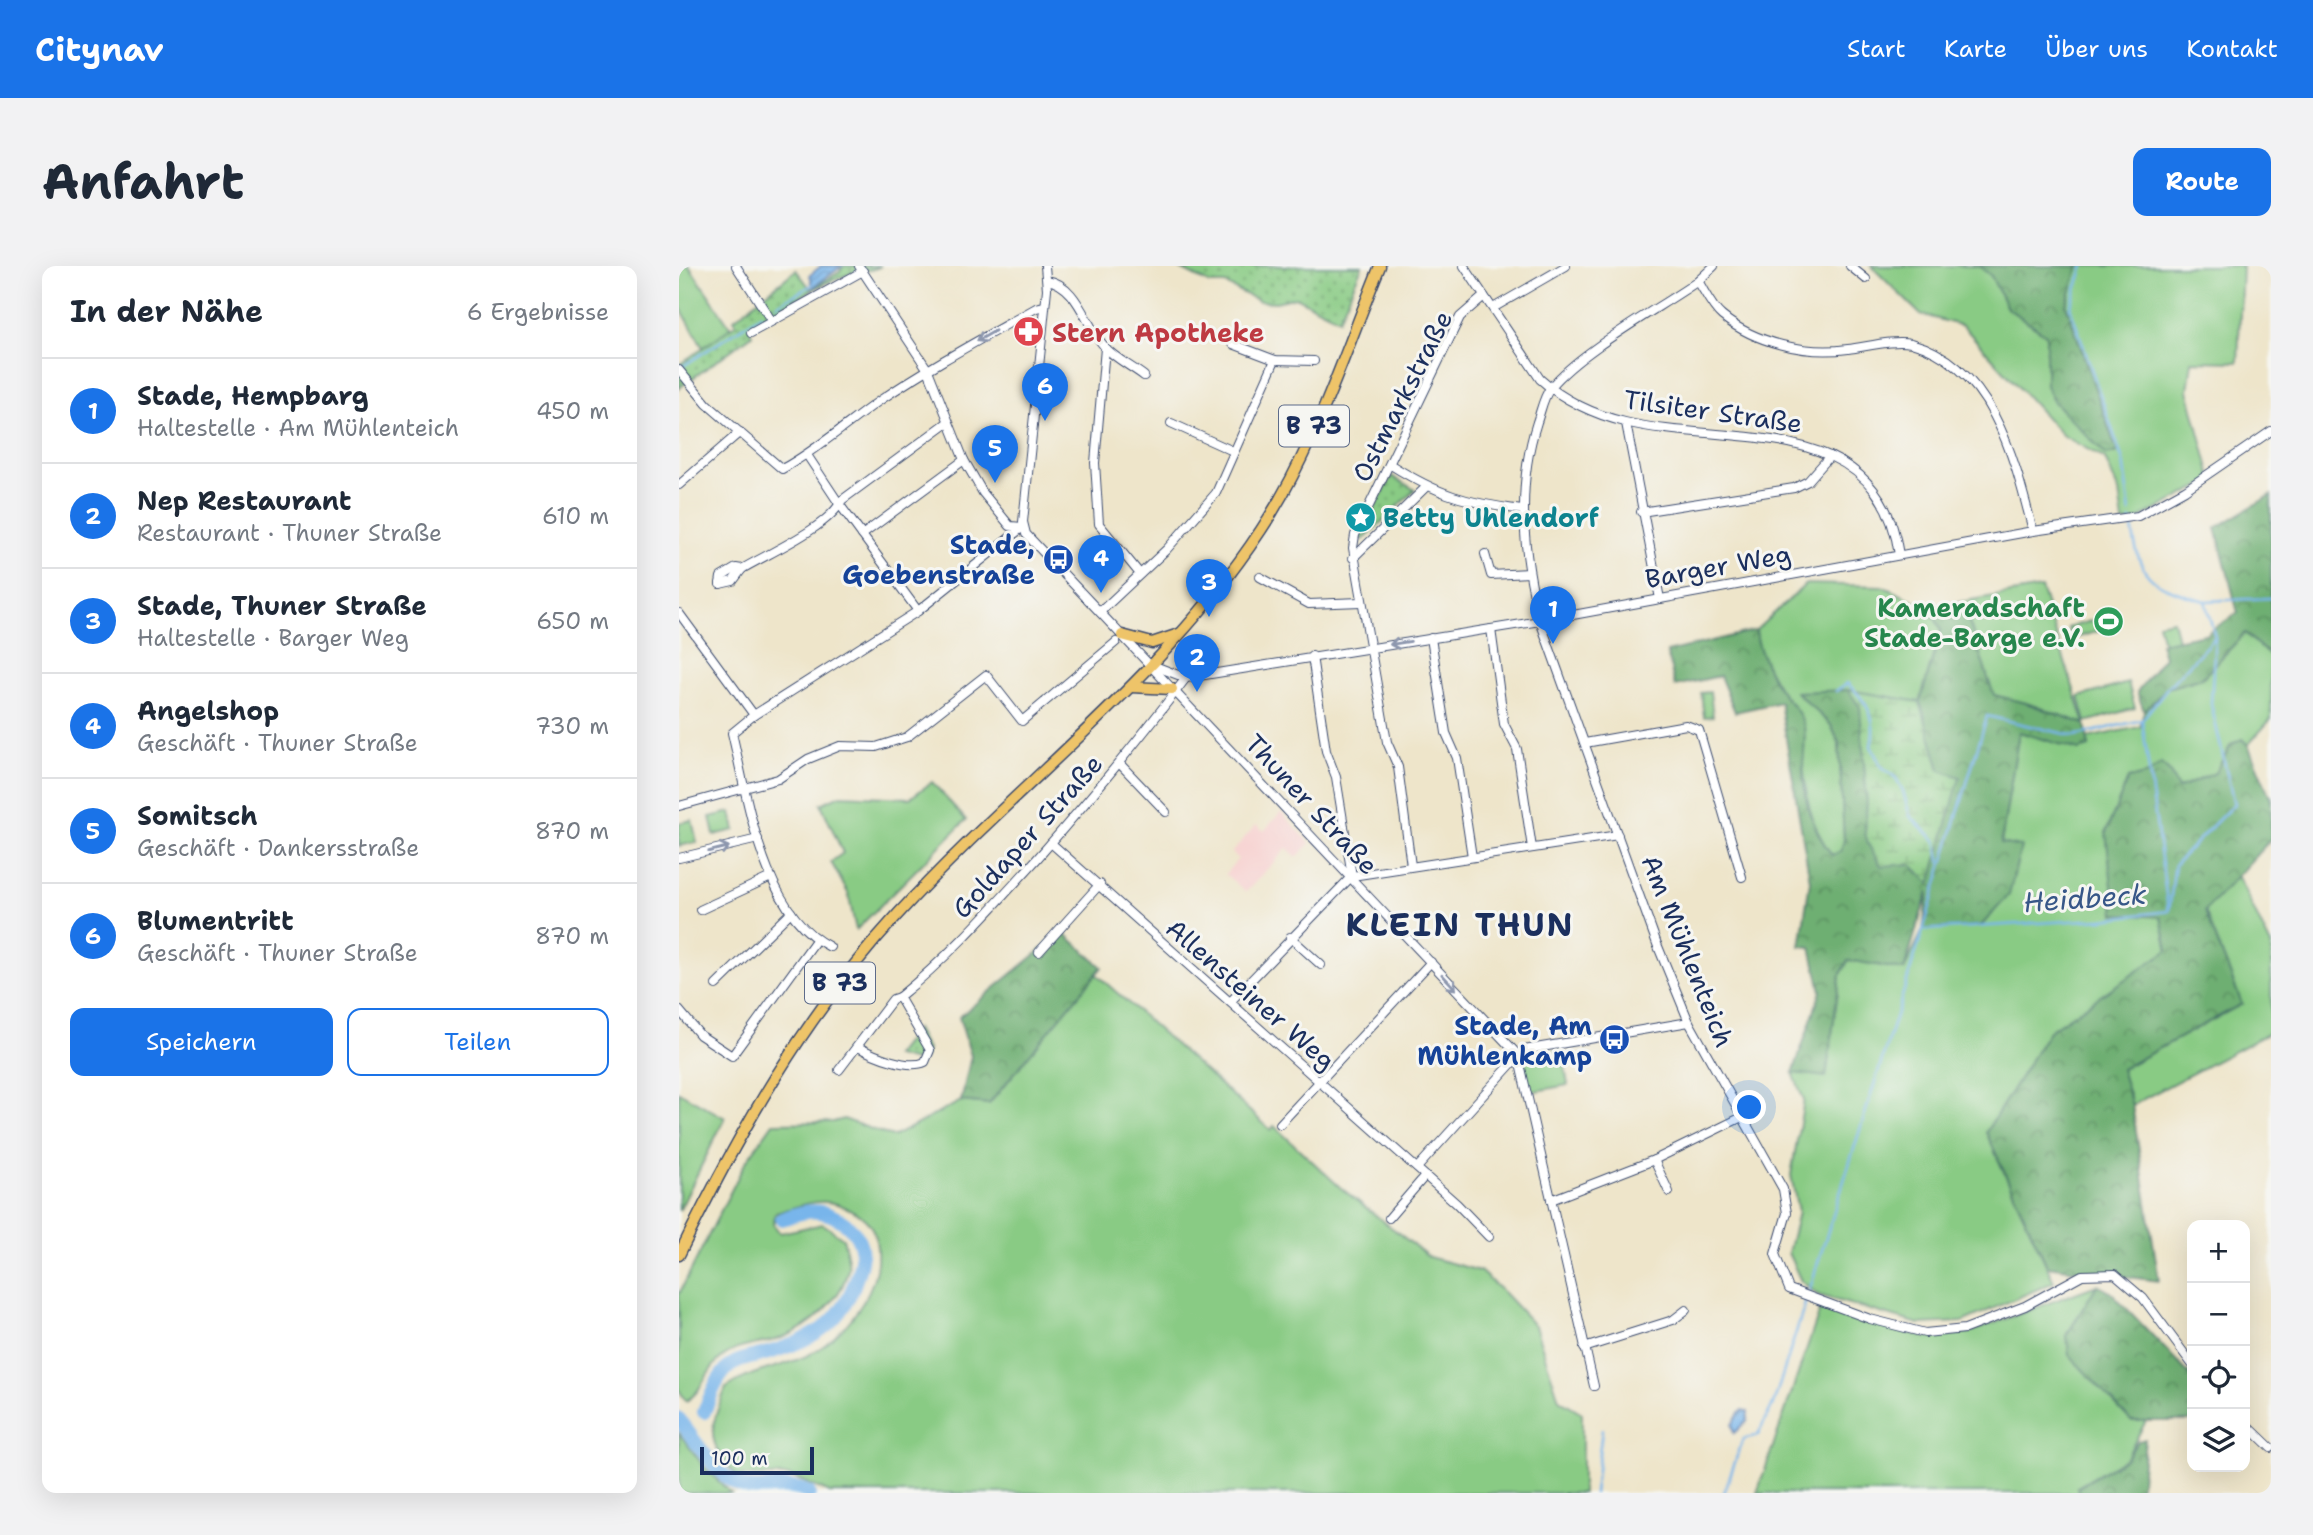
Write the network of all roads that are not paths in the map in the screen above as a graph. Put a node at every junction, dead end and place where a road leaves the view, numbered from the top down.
1 (736, 266) edge
2 (1045, 266) edge
3 (1380, 266) edge
4 (1464, 266) edge
5 (1566, 266) edge
6 (1714, 266) edge
7 (1850, 266) edge
8 (861, 269) edge
9 (1866, 279) dead end
10 (1047, 280) junction
11 (1697, 281) junction
12 (1484, 296) junction
13 (1045, 306) junction
14 (1493, 308) junction
15 (771, 320) junction
16 (751, 332) dead end
17 (1233, 344) dead end
18 (1105, 348) junction
19 (1275, 360) junction
20 (1314, 361) dead end
21 (679, 370) edge
22 (928, 370) junction
23 (1144, 376) dead end
24 (1550, 388) junction
25 (947, 422) junction
26 (1626, 423) junction
27 (1171, 424) dead end
28 (2271, 431) edge
29 (740, 432) junction
30 (1233, 452) junction
31 (807, 455) junction
32 (1830, 456) junction
33 (964, 460) junction
34 (1391, 465) junction
35 (679, 485) edge
36 (1426, 487) junction
37 (840, 505) junction
38 (1522, 510) junction
39 (1641, 512) junction
40 (1023, 527) junction
41 (2033, 531) junction
42 (862, 535) junction
43 (1485, 554) dead end
44 (1899, 555) junction
45 (1353, 558) junction
46 (742, 569) dead end
47 (1529, 573) junction
48 (1140, 574) junction
49 (1259, 577) dead end
50 (1660, 598) junction
51 (1361, 602) junction
52 (918, 611) junction
53 (1100, 612) junction
54 (679, 613) edge
55 (1540, 621) junction
56 (1491, 629) junction
57 (1182, 633) junction
58 (1119, 638) junction
59 (1431, 638) junction
60 (1369, 648) junction
61 (1311, 656) junction
62 (1152, 665) junction
63 (1186, 678) junction
64 (1131, 687) junction
65 (1174, 691) junction
66 (754, 715) junction
67 (1585, 743) junction
68 (1120, 764) junction
69 (746, 789) junction
70 (679, 806) edge
71 (1166, 811) dead end
72 (1618, 835) junction
73 (758, 839) junction
74 (1051, 843) junction
75 (1532, 848) junction
76 (1472, 857) junction
77 (679, 858) edge
78 (1411, 866) junction
79 (1352, 876) junction
80 (771, 877) junction
81 (1742, 877) dead end
82 (1100, 884) junction
83 (700, 910) dead end
84 (791, 912) junction
85 (1290, 937) junction
86 (816, 940) junction
87 (830, 947) dead end
88 (1039, 952) dead end
89 (1431, 962) junction
90 (1321, 965) dead end
91 (716, 985) dead end
92 (899, 996) junction
93 (1230, 1002) junction
94 (679, 1010) edge
95 (1689, 1023) junction
96 (857, 1047) junction
97 (1518, 1055) junction
98 (839, 1070) dead end
99 (1319, 1082) junction
100 (1740, 1118) junction
101 (1280, 1124) dead end
102 (1654, 1160) junction
103 (1417, 1168) junction
104 (1425, 1176) junction
105 (1669, 1192) dead end
106 (1551, 1200) junction
107 (1389, 1218) dead end
108 (1489, 1237) dead end
109 (679, 1255) edge
110 (1686, 1310) dead end
111 (1584, 1348) junction
112 (2187, 1357) edge
113 (1594, 1386) dead end
114 (2250, 1428) edge
115 (2271, 1448) edge

1 - 15 street
2 - 10 street
3 - 57 main road, B 73
4 - 12 street
5 - 14 street
6 - 11 street
7 - 9 street
8 - 15 street
8 - 22 street
10 - 13 street
10 - 18 street
11 - 24 street
11 - 41 street
12 - 14 street
12 - 34 street, Ostmarkstraße
13 -> 22 street
13 - 40 street
14 - 24 street
15 - 16 street
17 - 19 street
18 - 23 street
18 - 48 street
19 - 20 street
19 - 30 street
21 - 29 street
22 - 25 street
22 - 31 street
24 - 26 street, Tilsiter Straße
24 - 38 street, Am Mühlenteich
25 - 33 street
25 - 37 street
26 - 32 street, Tilsiter Straße
26 - 39 street
27 - 30 street
28 - 41 street, Barger Weg
29 - 31 street
29 - 35 street
30 - 48 street
31 - 37 street
32 - 39 street
32 - 44 street, Tilsiter Straße
33 - 40 street, Thuner Straße
33 - 42 street
34 - 36 street
34 - 45 street, Ostmarkstraße
36 - 38 street
36 - 45 street, Ostmarkstraße
37 - 42 street
37 - 46 street
38 - 47 street, Am Mühlenteich
39 - 50 street
40 - 52 street
40 - 53 street, Thuner Straße
41 - 44 street, Barger Weg
42 - 52 street
43 - 47 street
44 - 50 street, Barger Weg
45 - 51 street, Ostmarkstraße
47 - 55 street, Am Mühlenteich
48 - 53 street
49 - 51 street
50 - 55 street, Barger Weg
51 - 60 street, Ostmarkstraße
52 - 66 street
53 - 58 street, Thuner Straße
54 - 66 street
55 - 56 street, Barger Weg
55 - 67 street, Am Mühlenteich
56 - 59 street, Barger Weg
56 - 75 street
57 - 58 main road
57 - 62 main road, B 73
58 - 62 street, Thuner Straße
58 - 69 street
59 -> 60 street, Barger Weg
59 - 76 street
60 - 61 street, Barger Weg
60 - 78 street, Ostmarkstraße
61 - 63 street, Barger Weg
61 - 79 street
62 - 63 street
62 - 64 main road, B 73
62 - 65 street, Thuner Straße
63 - 65 street, Goldaper Straße
64 - 65 main road
64 - 109 main road, B 73
65 - 68 street, Goldaper Straße
65 - 79 street, Thuner Straße
66 - 69 street
67 - 72 street, Am Mühlenteich
67 - 81 street
68 - 71 street
68 - 74 street, Goldaper Straße
69 - 70 street
69 - 73 street
72 - 75 street
72 - 95 street, Am Mühlenteich
77 -> 73 street
73 - 80 street
74 - 82 street, Allensteiner Weg
74 - 92 street, Goldaper Straße
75 - 76 street
76 - 78 street
78 - 79 street
79 - 85 street
79 - 89 street, Thuner Straße
80 - 83 street
80 - 84 street
82 - 88 street
82 - 93 street, Allensteiner Weg
84 - 86 street
84 - 91 street
85 - 90 street
85 - 93 street
86 - 87 street
86 - 94 street
89 -> 97 street, Thuner Straße
89 - 99 street
92 - 96 street, Goldaper Straße
92 - 96 street
93 - 99 street, Allensteiner Weg
95 - 97 street
95 - 100 street, Am Mühlenteich
96 - 98 street, Goldaper Straße
97 - 103 street
97 - 106 street
99 - 101 street
99 - 103 street, Allensteiner Weg
100 - 102 street
100 - 112 street, Am Mühlenteich
102 - 105 street
102 - 106 street
103 - 104 street, Allensteiner Weg
104 - 107 street
104 - 108 street, Allensteiner Weg
106 - 111 street
110 - 111 street
111 - 113 street
114 - 115 street

